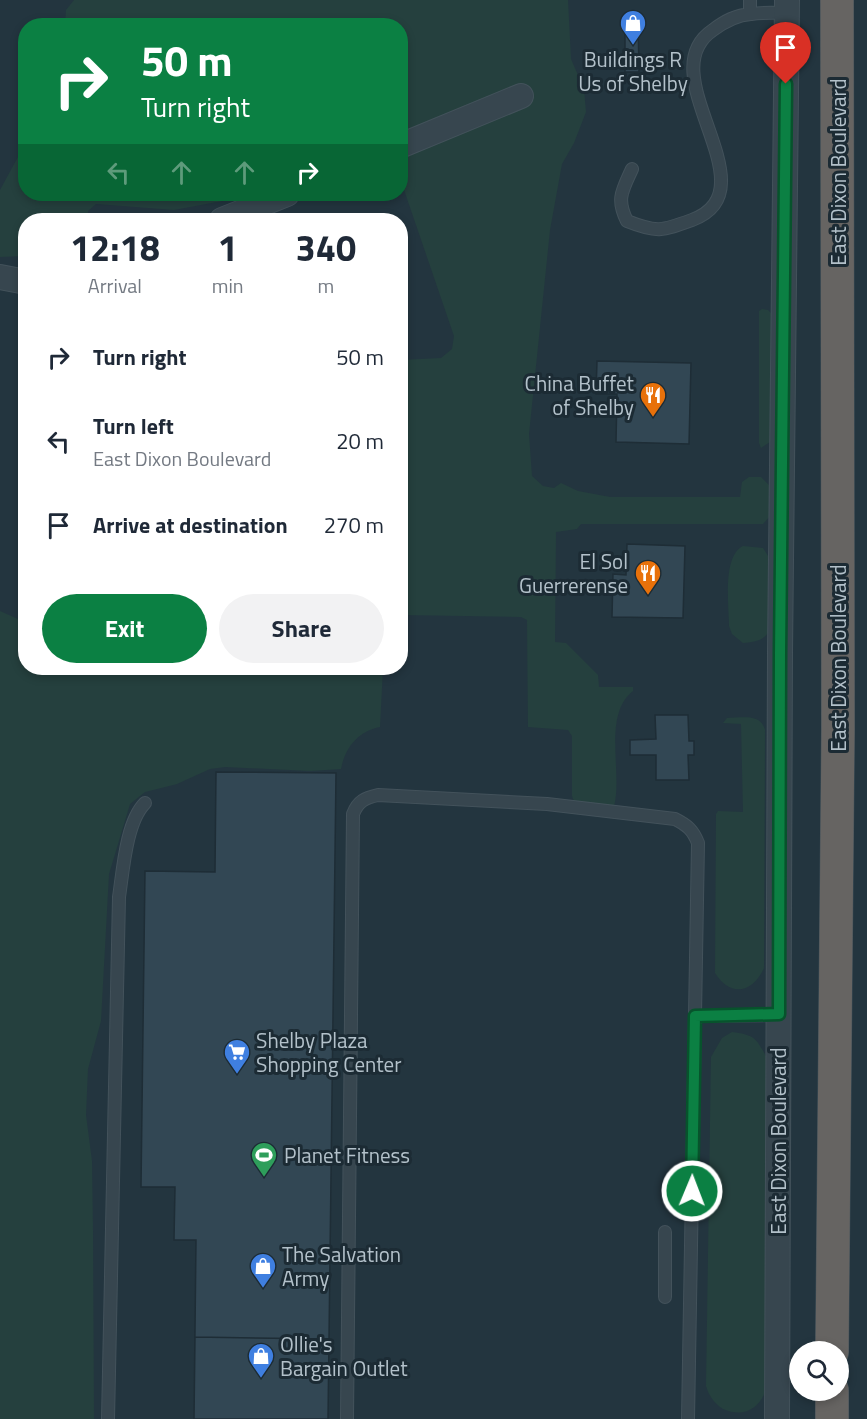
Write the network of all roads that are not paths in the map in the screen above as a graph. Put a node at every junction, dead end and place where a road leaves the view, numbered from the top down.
1 (750, 0) edge
2 (837, 0) edge
3 (787, 7) edge
4 (750, 14) junction
5 (521, 96) dead end
6 (408, 143) edge
7 (632, 169) dead end
8 (270, 201) edge
9 (240, 213) edge
10 (0, 277) edge
11 (18, 280) edge
12 (145, 803) dead end
13 (779, 1014) junction
14 (695, 1016) junction
15 (665, 1232) dead end
16 (665, 1297) dead end
17 (832, 1341) edge
18 (832, 1401) edge
19 (108, 1419) edge
20 (347, 1419) edge
21 (688, 1419) edge
22 (777, 1419) edge
23 (832, 1419) edge

1 - 4 lane
2 - 17 highway, East Dixon Boulevard
3 - 4 lane
3 - 13 street, East Dixon Boulevard
4 - 7 lane
5 - 6 street
8 - 9 street
10 - 11 street
12 - 19 lane
13 - 14 lane
13 - 22 street, East Dixon Boulevard
14 - 20 lane
14 - 21 lane
15 - 16 lane
18 - 23 highway

